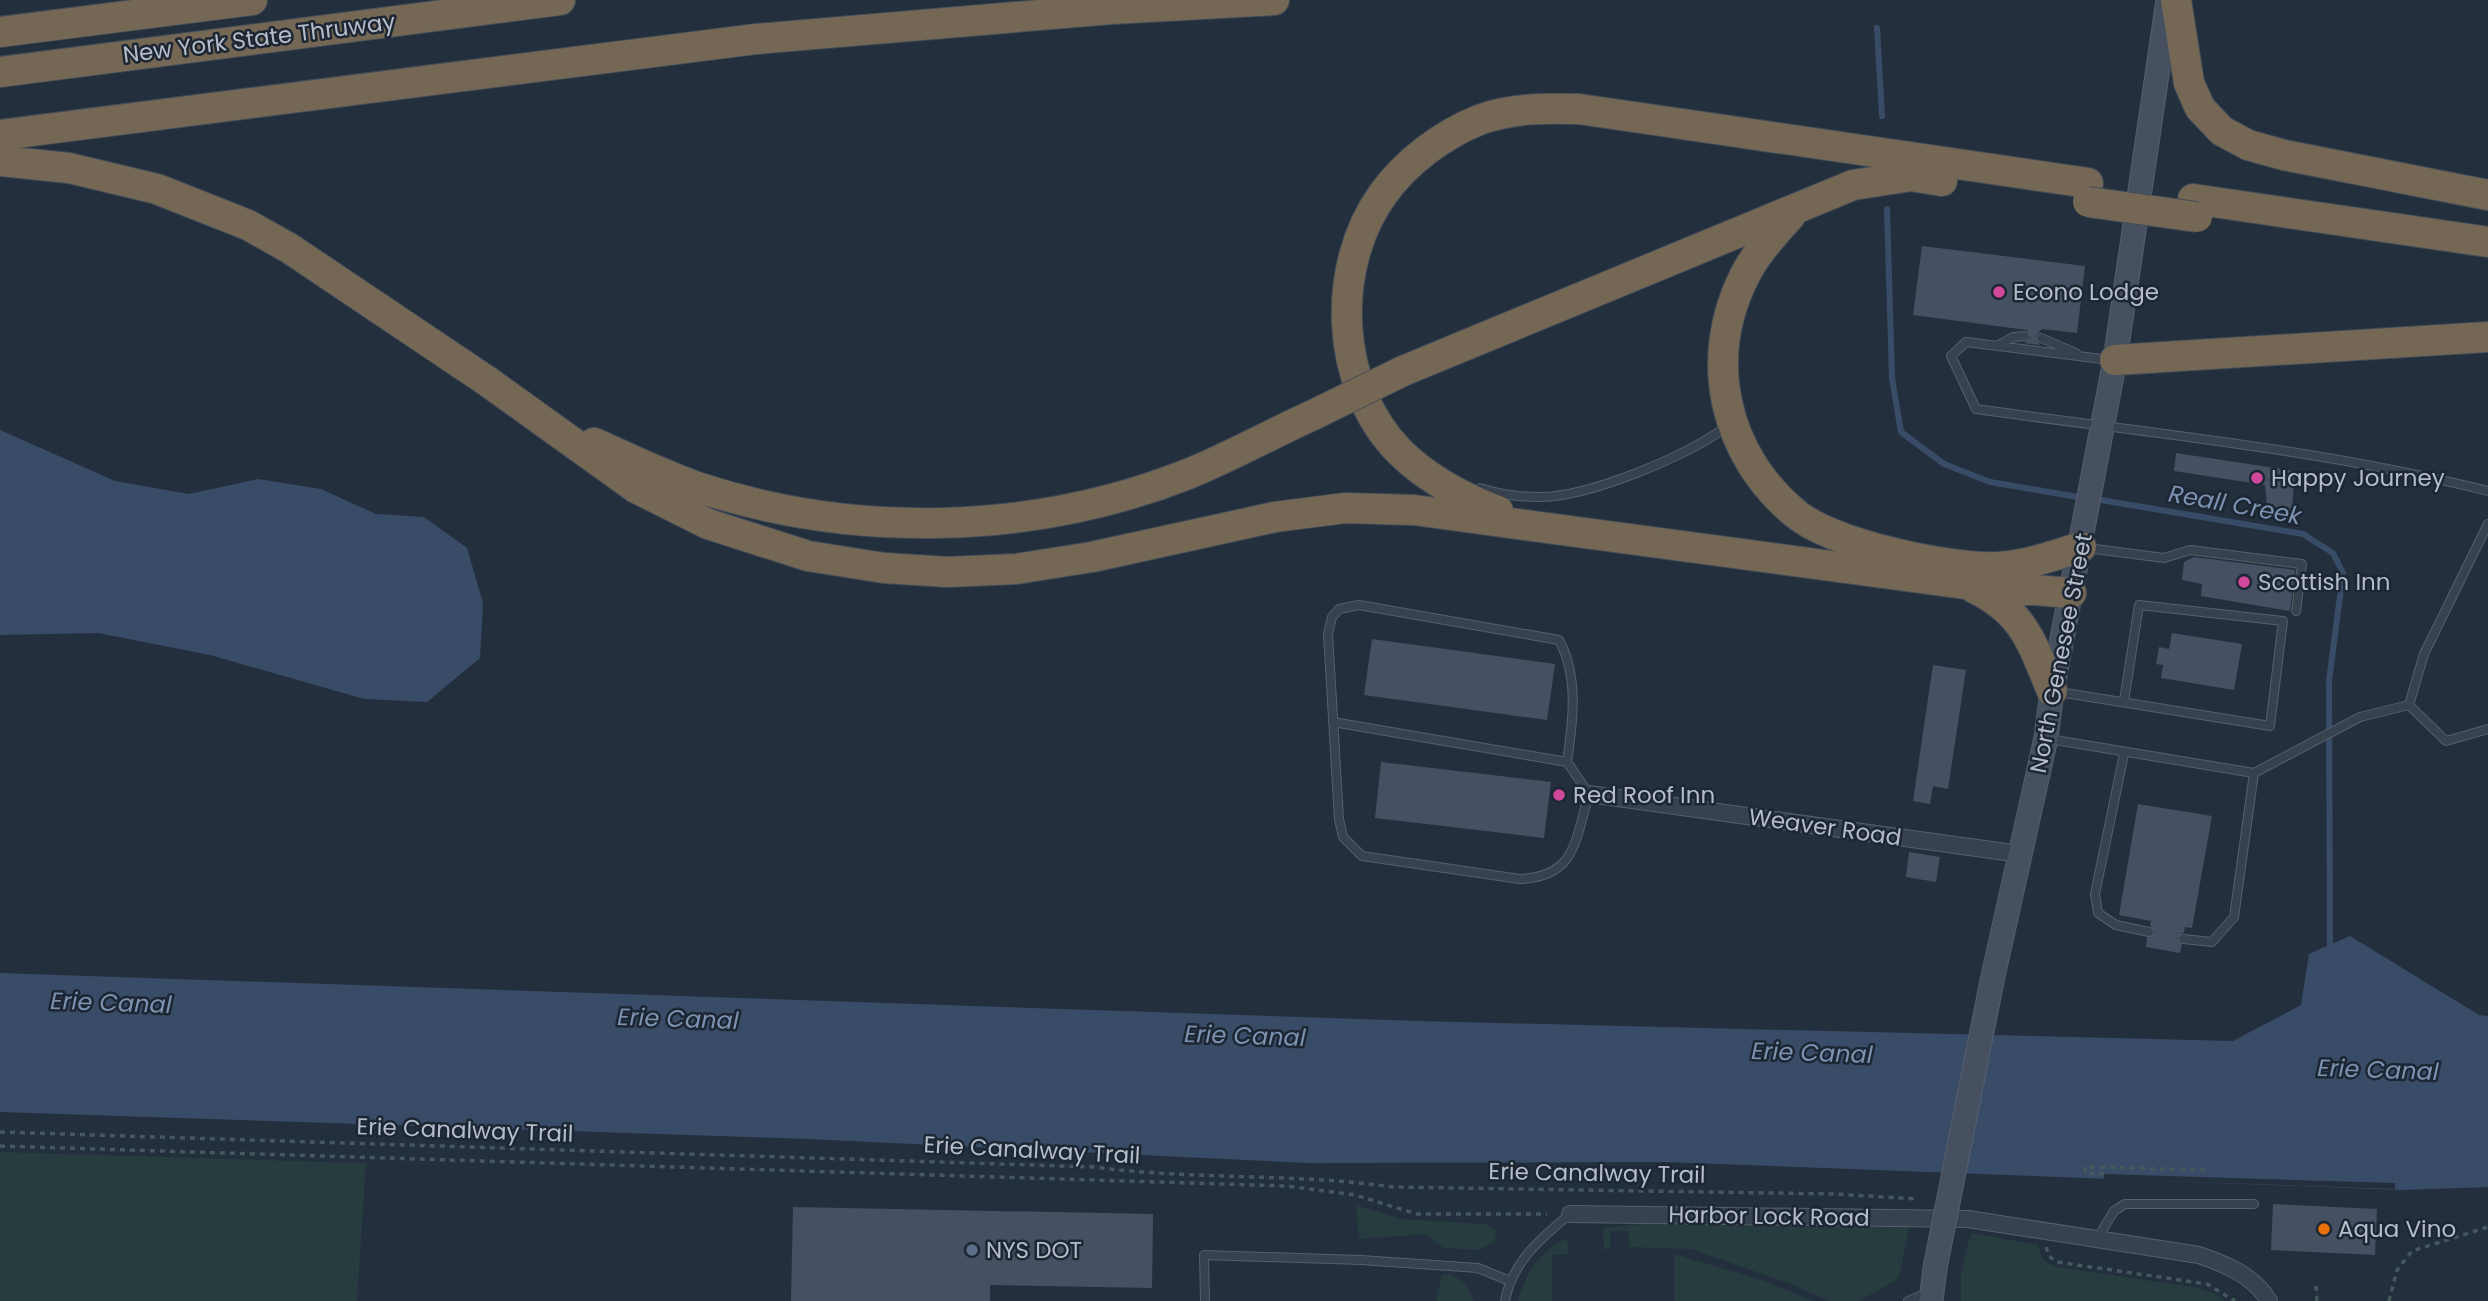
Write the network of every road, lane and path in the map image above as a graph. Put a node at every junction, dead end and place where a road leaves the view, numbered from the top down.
1 (252, 0) edge
2 (560, 0) edge
3 (1274, 0) edge
4 (2170, 2) edge
5 (0, 32) edge
6 (0, 72) edge
7 (0, 135) edge
8 (0, 160) edge
9 (2088, 192) junction
10 (2488, 195) edge
11 (2195, 208) junction
12 (1795, 211) junction
13 (2488, 242) edge
14 (2488, 259) edge
15 (2025, 336) dead end
16 (2488, 337) edge
17 (2041, 338) dead end
18 (1997, 346) junction
19 (2082, 356) junction
20 (2115, 360) junction
21 (543, 420) junction
22 (1731, 422) junction
23 (2103, 427) junction
24 (1398, 450) junction
25 (1454, 479) dead end
26 (1467, 483) dead end
27 (2488, 491) edge
28 (2488, 524) edge
29 (1540, 528) junction
30 (2083, 534) junction
31 (1965, 583) junction
32 (2071, 593) junction
33 (2296, 611) dead end
34 (2052, 691) junction
35 (2124, 701) junction
36 (2409, 705) junction
37 (1333, 722) junction
38 (2488, 729) edge
39 (2046, 738) junction
40 (2124, 754) junction
41 (1567, 762) junction
42 (2254, 773) junction
43 (1589, 794) junction
44 (2020, 854) junction
45 (2149, 932) dead end
46 (2183, 939) dead end
47 (0, 1132) edge
48 (0, 1146) edge
49 (2205, 1170) dead end
50 (2104, 1174) dead end
51 (1927, 1199) dead end
52 (2254, 1204) dead end
53 (1570, 1214) junction
54 (2488, 1227) edge
55 (2096, 1239) junction
56 (2046, 1248) dead end
57 (1510, 1281) junction
58 (1933, 1286) edge
59 (2316, 1286) dead end
60 (1205, 1301) edge
61 (1505, 1301) edge
62 (1908, 1301) edge
63 (2235, 1301) edge
64 (2269, 1301) edge
65 (2317, 1301) edge
66 (2389, 1301) edge

1 - 5 highway, New York State Thruway
2 - 6 highway, New York State Thruway
3 - 7 highway
4 - 10 highway
4 - 20 main road, North Genesee Street
8 - 21 highway
9 - 11 highway, bridge
9 - 12 highway
9 - 24 highway
11 - 13 highway
11 - 14 highway
12 - 21 highway, bridge
12 - 22 highway
15 - 18 lane
16 - 20 highway
17 - 19 lane
18 - 19 lane
18 - 23 lane
19 - 20 lane
20 - 23 main road, North Genesee Street
21 - 29 highway
22 - 26 lane
22 - 30 highway
23 - 27 lane
23 - 30 main road, North Genesee Street
24 - 25 lane
24 - 29 highway
28 - 36 lane
29 - 31 highway
30 - 32 main road, North Genesee Street
30 - 33 lane
31 - 32 highway
31 - 34 highway
32 - 34 main road, North Genesee Street
34 - 35 lane
34 - 39 main road, North Genesee Street
35 - 35 lane
36 - 38 lane
36 - 42 lane
37 - 41 lane
37 - 41 lane
37 - 43 lane
39 - 40 lane
39 - 44 main road, North Genesee Street
40 - 42 lane
40 - 45 lane
41 - 43 lane
42 - 46 lane
43 - 44 street, Weaver Road
44 - 58 main road, North Genesee Street, bridge
47 - 51 path, Erie Canalway Trail
48 - 53 path
49 - 50 path
52 - 55 lane
53 - 55 street, Harbor Lock Road
53 - 57 lane
54 - 66 path
55 - 64 street, Harbor Lock Road
56 - 63 path
57 - 60 lane
57 - 61 lane
58 - 62 lane
59 - 65 path

